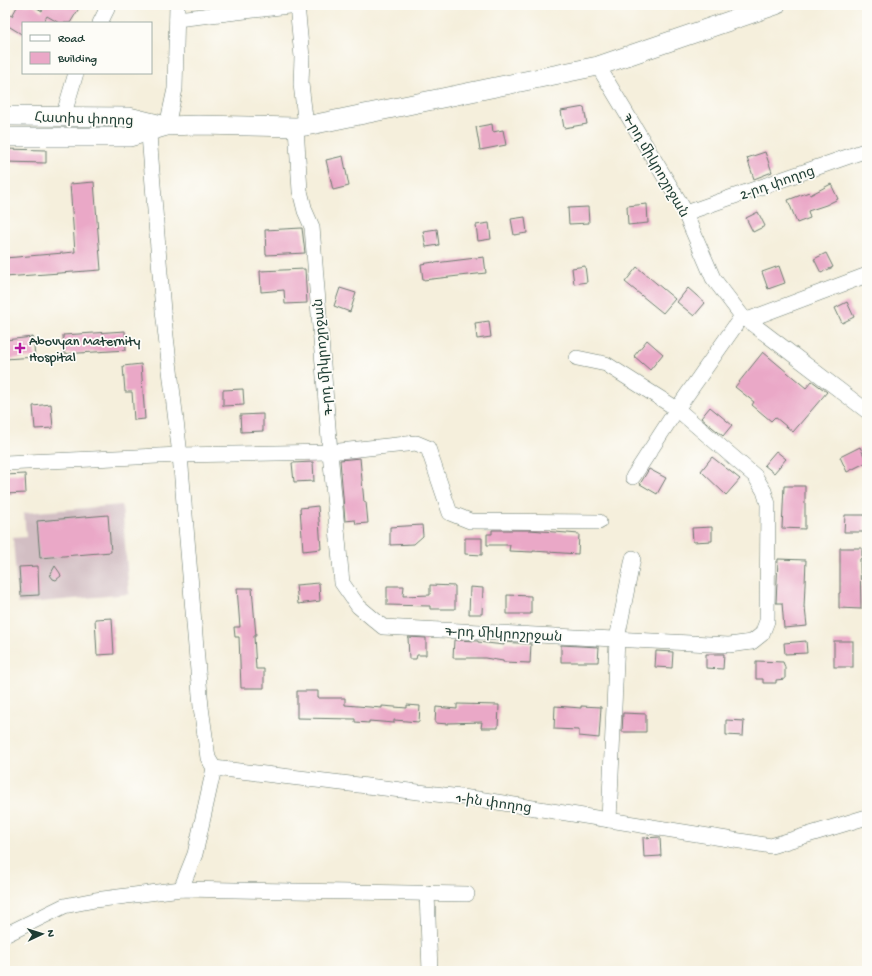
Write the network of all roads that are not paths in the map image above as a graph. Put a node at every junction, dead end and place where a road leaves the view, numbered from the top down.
1 (104, 5) edge
2 (776, 5) edge
3 (177, 12) edge
4 (101, 22) edge
5 (598, 66) junction
6 (76, 74) edge
7 (5, 116) edge
8 (64, 117) junction
9 (155, 126) junction
10 (301, 126) junction
11 (5, 137) edge
12 (867, 150) edge
13 (686, 213) junction
14 (867, 275) edge
15 (745, 318) junction
16 (577, 358) dead end
17 (677, 408) junction
18 (867, 411) edge
19 (330, 452) junction
20 (180, 455) junction
21 (5, 463) edge
22 (633, 477) dead end
23 (599, 522) dead end
24 (633, 558) dead end
25 (617, 639) junction
26 (214, 768) junction
27 (867, 817) edge
28 (609, 820) junction
29 (181, 889) junction
30 (427, 893) junction
31 (468, 894) dead end
32 (5, 935) edge
33 (430, 971) edge

1 - 4 street
2 - 5 main road
3 - 9 street
3 - 10 street, 7-րդ միկրոշրջան
5 - 10 main road
5 - 13 street, 7-րդ միկրոշրջան
6 - 8 street
7 - 8 main road, Հատիս փողոց
8 - 9 main road, Հատիս փողոց
9 - 10 main road
9 - 11 main road, Հատիս փողոց
9 - 20 street
10 - 19 street, 7-րդ միկրոշրջան
12 - 13 street, 2-րդ փողոց
13 - 15 street, 7-րդ միկրոշրջան
14 - 15 street
15 - 17 street
15 - 18 street, 7-րդ միկրոշրջան
16 - 17 street, 7-րդ միկրոշրջան
17 - 22 street
17 - 25 street, 7-րդ միկրոշրջան
19 - 20 street
19 - 23 street
19 - 25 street, 7-րդ միկրոշրջան
20 - 21 street
20 - 26 street
24 - 25 street
25 - 28 street
26 - 28 street, 1-ին փողոց
26 - 29 street
27 - 28 street, 1-ին փողոց
29 - 30 street
29 - 32 street
30 - 31 street
30 - 33 street

